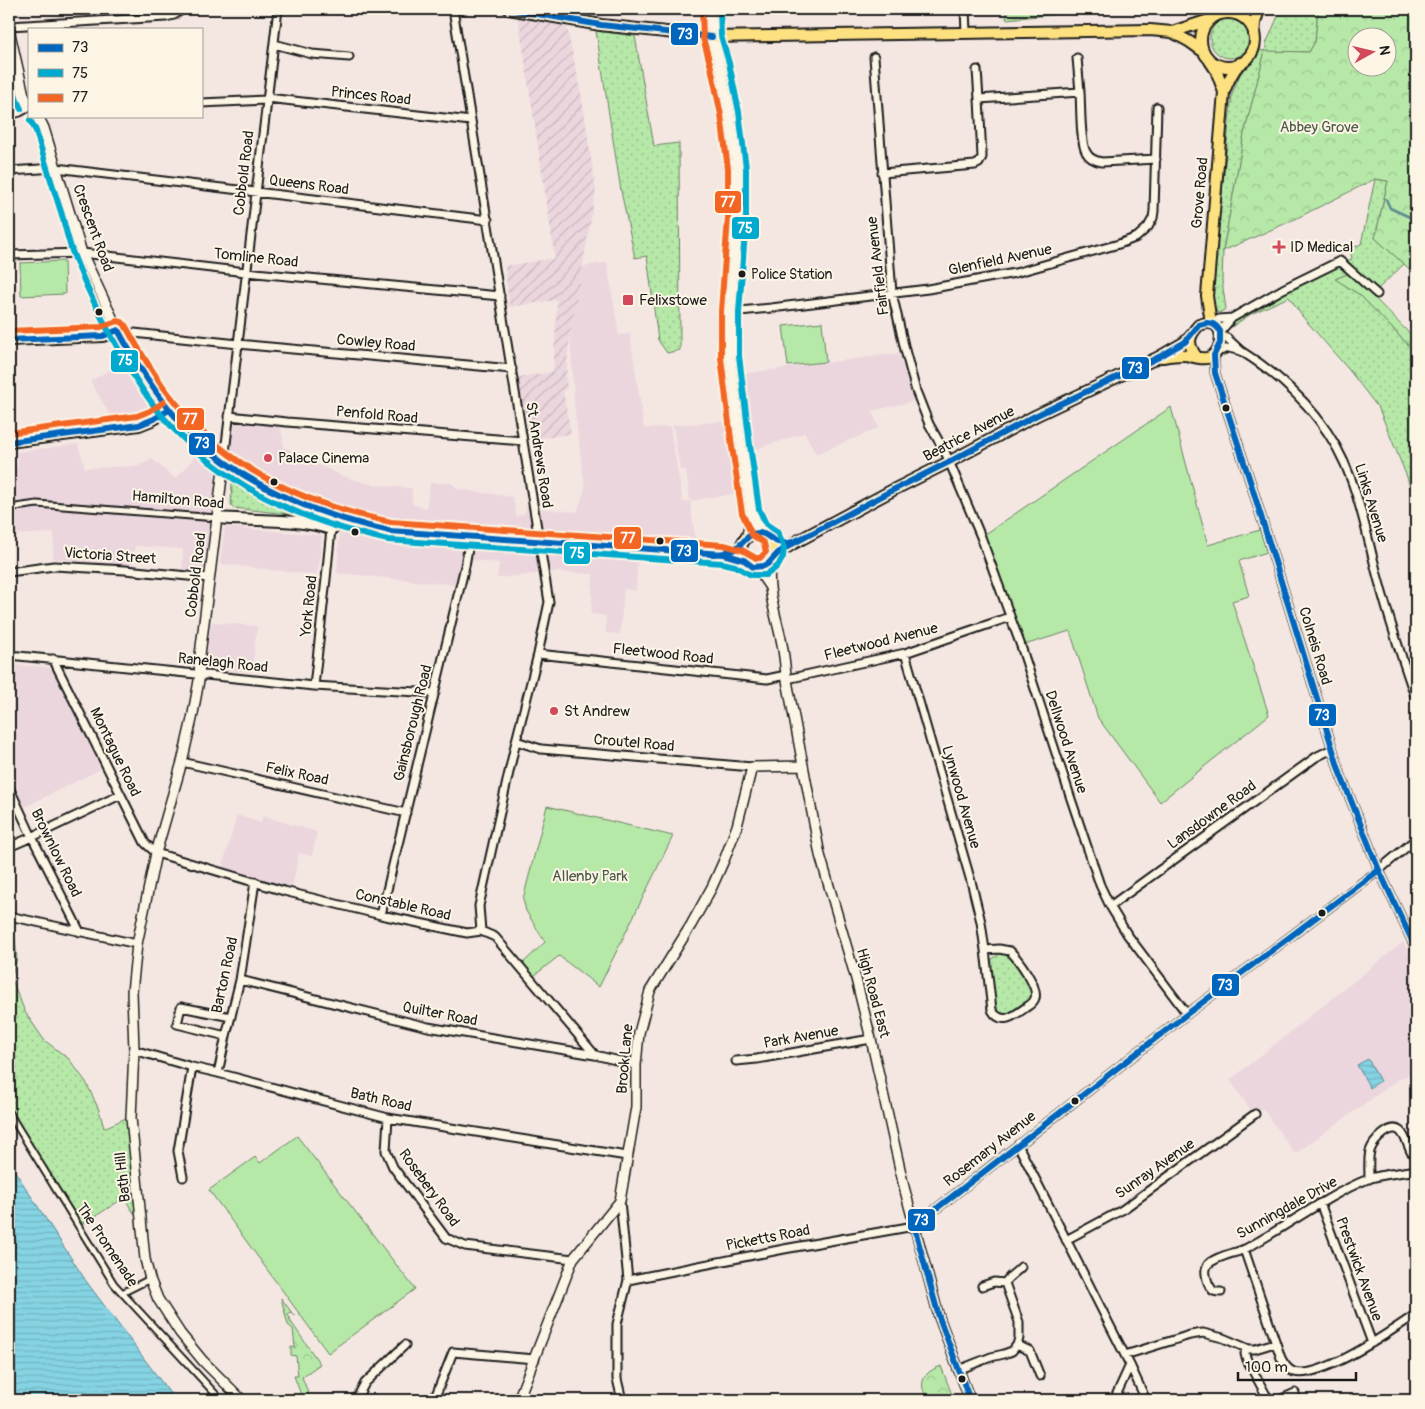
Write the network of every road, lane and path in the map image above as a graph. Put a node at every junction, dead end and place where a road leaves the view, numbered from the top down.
1 (183, 9) edge
2 (278, 9) edge
3 (453, 9) edge
4 (508, 9) edge
5 (711, 9) edge
6 (965, 9) edge
7 (1259, 9) edge
8 (1217, 15) edge
9 (9, 27) edge
10 (966, 32) junction
11 (1172, 32) junction
12 (1254, 35) junction
13 (712, 37) junction
14 (274, 44) junction
15 (1207, 56) junction
16 (349, 57) dead end
17 (874, 57) dead end
18 (1077, 58) dead end
19 (1240, 64) junction
20 (977, 70) dead end
21 (1080, 92) junction
22 (1224, 92) junction
23 (267, 99) junction
24 (979, 99) junction
25 (202, 103) edge
26 (28, 104) edge
27 (28, 107) edge
28 (1157, 107) dead end
29 (9, 114) edge
30 (39, 118) edge
31 (471, 121) junction
32 (1156, 159) junction
33 (56, 168) junction
34 (9, 171) edge
35 (882, 173) junction
36 (256, 193) junction
37 (488, 220) junction
38 (82, 253) junction
39 (9, 255) edge
40 (246, 272) junction
41 (892, 293) junction
42 (1377, 294) dead end
43 (500, 296) junction
44 (1207, 296) junction
45 (730, 312) junction
46 (1232, 318) junction
47 (1216, 328) junction
48 (1194, 332) junction
49 (120, 333) junction
50 (9, 340) edge
51 (238, 344) junction
52 (1242, 351) junction
53 (1215, 353) junction
54 (1160, 357) junction
55 (1198, 357) junction
56 (512, 369) junction
57 (1215, 373) junction
58 (169, 410) junction
59 (229, 416) junction
60 (523, 441) junction
61 (9, 442) edge
62 (224, 460) junction
63 (949, 462) junction
64 (9, 508) edge
65 (752, 511) junction
66 (217, 518) junction
67 (339, 519) junction
68 (330, 529) junction
69 (767, 536) junction
70 (470, 537) junction
71 (744, 540) junction
72 (540, 542) junction
73 (794, 542) junction
74 (723, 554) junction
75 (772, 559) junction
76 (744, 560) junction
77 (753, 567) junction
78 (9, 572) edge
79 (209, 578) junction
80 (769, 587) junction
81 (1010, 618) junction
82 (905, 653) junction
83 (538, 654) junction
84 (9, 655) edge
85 (53, 659) junction
86 (200, 674) junction
87 (786, 678) junction
88 (314, 686) junction
89 (435, 693) junction
90 (1416, 698) edge
91 (516, 741) junction
92 (1332, 749) junction
93 (182, 762) junction
94 (803, 766) junction
95 (752, 767) junction
96 (9, 787) edge
97 (120, 795) junction
98 (406, 812) junction
99 (32, 837) junction
100 (1416, 840) edge
101 (9, 847) edge
102 (156, 853) junction
103 (1379, 870) junction
104 (255, 882) junction
105 (1110, 906) junction
106 (9, 916) edge
107 (381, 916) junction
108 (481, 931) junction
109 (80, 932) junction
110 (137, 944) junction
111 (1416, 949) edge
112 (985, 950) junction
113 (240, 980) junction
114 (1187, 1014) junction
115 (230, 1017) junction
116 (226, 1036) junction
117 (871, 1039) junction
118 (134, 1050) junction
119 (595, 1055) junction
120 (736, 1061) dead end
121 (636, 1065) junction
122 (192, 1068) junction
123 (218, 1073) junction
124 (9, 1113) edge
125 (1255, 1114) dead end
126 (388, 1118) junction
127 (1018, 1144) junction
128 (1411, 1152) dead end
129 (626, 1156) junction
130 (1416, 1170) edge
131 (183, 1177) dead end
132 (1369, 1179) junction
133 (620, 1201) junction
134 (1320, 1203) junction
135 (914, 1226) junction
136 (1066, 1240) junction
137 (1244, 1249) junction
138 (573, 1259) junction
139 (1021, 1267) dead end
140 (150, 1279) junction
141 (628, 1280) junction
142 (1005, 1284) junction
143 (982, 1286) dead end
144 (1221, 1292) dead end
145 (122, 1293) junction
146 (1416, 1314) edge
147 (1276, 1342) junction
148 (1372, 1343) junction
149 (405, 1345) dead end
150 (1017, 1345) junction
151 (1246, 1348) junction
152 (1125, 1355) junction
153 (534, 1359) junction
154 (1130, 1365) junction
155 (958, 1370) junction
156 (1040, 1376) dead end
157 (1294, 1393) dead end
158 (222, 1400) edge
159 (242, 1400) edge
160 (356, 1400) edge
161 (434, 1400) edge
162 (518, 1400) edge
163 (622, 1400) edge
164 (970, 1400) edge
165 (1114, 1400) edge
166 (1146, 1400) edge
167 (1277, 1400) edge

1 - 9 street
2 - 14 street, Cobbold Road
3 - 31 street, St Andrews Road
4 - 13 main road
5 - 13 street
6 - 10 street
7 - 12 main road
8 - 11 main road
8 - 12 main road
8 - 15 main road
9 - 26 street
10 - 11 main road
10 - 13 main road
11 - 15 main road
12 - 19 main road
13 - 45 street
14 - 16 street
14 - 23 street, Cobbold Road
15 - 19 main road
15 - 22 main road, Grove Road
17 - 35 street, Fairfield Avenue
18 - 21 street
19 - 22 main road, Grove Road
20 - 24 street
21 - 24 street
21 - 32 street
22 - 44 main road, Grove Road
23 - 25 street, Princes Road
23 - 31 street, Princes Road
23 - 36 street, Cobbold Road
24 - 35 street
27 - 29 street
28 - 32 street, Glenfield Avenue
30 - 33 street, Crescent Road
31 - 37 street, St Andrews Road
32 - 41 street, Glenfield Avenue
33 - 34 street, Queens Road
33 - 36 street, Queens Road
33 - 38 street, Crescent Road
35 - 41 street, Fairfield Avenue
36 - 37 street, Queens Road
36 - 40 street, Cobbold Road
37 - 43 street, St Andrews Road
38 - 39 street, Tomline Road
38 - 40 street, Tomline Road
38 - 49 street, Crescent Road
40 - 43 street, Tomline Road
40 - 51 street, Cobbold Road
41 - 45 street, Glenfield Avenue
41 - 63 street, Fairfield Avenue
42 - 46 street
43 - 56 street, St Andrews Road
44 - 47 main road, Grove Road
44 - 48 main road, Grove Road
45 - 65 street
46 - 47 street
46 - 47 street
47 - 48 main road
47 - 52 street, Links Avenue
47 - 53 main road
48 - 54 main road, Beatrice Avenue
48 - 55 main road
49 - 50 main road
49 - 51 street, Cowley Road
49 - 58 main road, Crescent Road
51 - 56 street, Cowley Road
51 - 59 street, Cobbold Road
52 - 53 street
52 - 90 street, Links Avenue
53 - 55 main road
53 - 57 street, Colneis Road
54 - 55 main road, Beatrice Avenue
54 - 63 main road, Beatrice Avenue
55 - 57 street, Colneis Road
56 - 60 street, St Andrews Road
57 - 92 street, Colneis Road
58 - 61 main road
58 - 62 main road, Crescent Road
59 - 60 street, Penfold Road
59 - 62 street, Cobbold Road
60 - 72 street, St Andrews Road
62 - 66 street, Cobbold Road
62 - 67 main road
63 - 73 main road, Beatrice Avenue
63 - 81 street, Dellwood Avenue
64 - 66 street, Hamilton Road
65 - 69 street
65 - 71 street
66 - 68 main road, Hamilton Road
66 - 79 street, Cobbold Road
67 - 68 main road
67 - 70 main road
68 - 88 street, York Road
69 - 71 main road
69 - 73 main road
69 - 75 main road
70 - 72 main road
70 - 89 street, Gainsborough Road
71 - 74 main road
71 - 76 main road
72 - 74 main road
72 - 83 street, St Andrews Road
73 - 75 main road, Beatrice Avenue
74 - 76 main road
75 - 77 main road
75 - 80 street, High Road East
76 - 77 main road
77 - 80 street, High Road East
78 - 79 street, Victoria Street
79 - 86 street, Cobbold Road
80 - 87 street, High Road East
81 - 82 street, Fleetwood Avenue
81 - 105 street, Dellwood Avenue
82 - 87 street, Fleetwood Avenue
82 - 112 street, Lynwood Avenue
83 - 87 street, Fleetwood Road
83 - 91 street, St Andrews Road
84 - 85 street, Ranelagh Road
85 - 86 street, Ranelagh Road
85 - 97 street, Montague Road
86 - 88 street, Ranelagh Road
86 - 93 street, Cobbold Road
87 - 94 street, High Road East
88 - 89 street, Ranelagh Road
89 - 98 street, Gainsborough Road
91 - 95 street, Croutel Road
91 - 108 street, St Andrews Road
92 - 103 street, Colneis Road
92 - 105 street, Lansdowne Road
93 - 98 street, Felix Road
93 - 102 street, Cobbold Road
94 - 95 street
94 - 117 street, High Road East
95 - 121 street, Brook Lane
96 - 99 street, Brownlow Road
97 - 99 street
97 - 102 street, Montague Road
98 - 107 street, Gainsborough Road
99 - 101 street
99 - 109 street, Brownlow Road
100 - 103 street, Rosemary Avenue
102 - 104 street, Constable Road
102 - 110 street, Cobbold Road
103 - 111 street, Colneis Road
103 - 114 street, Rosemary Avenue
104 - 107 street, Constable Road
104 - 113 street, Barton Road
105 - 114 street, Dellwood Avenue
106 - 109 street
107 - 108 street, Constable Road
108 - 119 street
109 - 110 street
110 - 118 street, Cobbold Road
112 - 112 street, Lynwood Avenue
113 - 115 street, Barton Road
113 - 119 street, Quilter Road
114 - 127 street, Rosemary Avenue
115 - 116 street, Barton Road
115 - 116 street
116 - 123 street, Barton Road
117 - 120 street, Park Avenue
117 - 135 street, High Road East
118 - 122 street, Bath Road
118 - 140 street, Bath Hill
119 - 121 street, Quilter Road
121 - 129 street, Brook Lane
122 - 123 street, Bath Road
122 - 131 street
123 - 126 street, Bath Road
124 - 145 street, The Promenade
125 - 136 street, Sunray Avenue
126 - 129 street, Bath Road
126 - 138 street, Rosebery Road
127 - 135 street, Rosemary Avenue
127 - 136 street
128 - 132 street
129 - 133 street, Brook Lane
130 - 132 street, Sunningdale Drive
132 - 134 street, Sunningdale Drive
133 - 138 street
133 - 141 street
134 - 137 street, Sunningdale Drive
134 - 148 street, Prestwick Avenue
135 - 141 street, Picketts Road
135 - 155 street, High Road East
136 - 152 street
137 - 144 street, Sunningdale Drive
137 - 147 street
138 - 153 street
139 - 142 street
140 - 145 street
140 - 159 street, Bath Hill
141 - 163 street
142 - 143 street
142 - 150 street
145 - 158 street, The Promenade
146 - 148 street
147 - 148 street
147 - 151 street
149 - 160 street
150 - 155 street
150 - 156 street
151 - 152 street
151 - 167 street
152 - 154 street
153 - 161 street
153 - 162 street
154 - 165 street
154 - 166 street
155 - 164 street, High Road East
157 - 167 street

